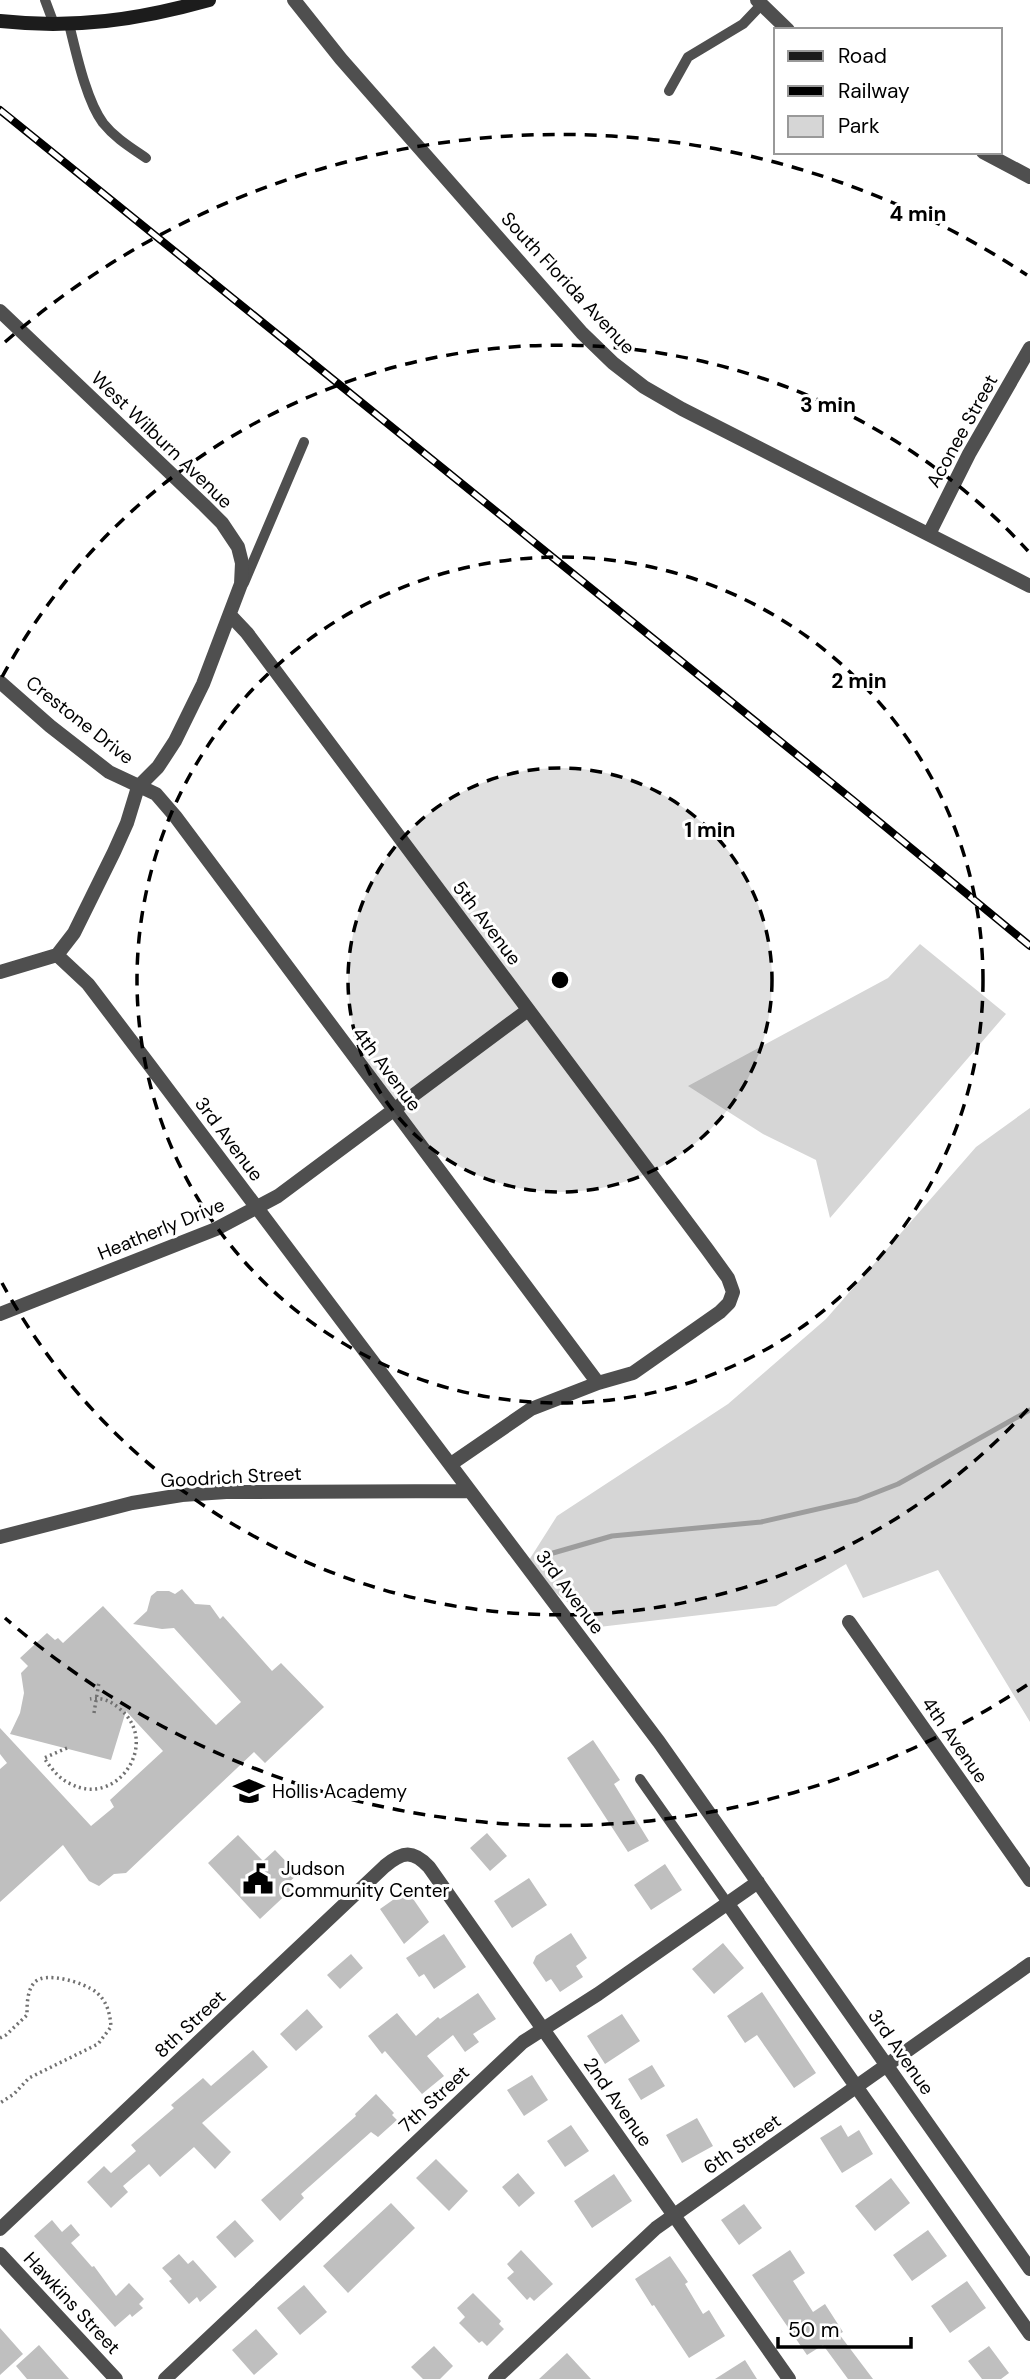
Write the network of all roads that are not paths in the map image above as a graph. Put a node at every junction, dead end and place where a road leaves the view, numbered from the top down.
1 (45, 0) edge
2 (209, 0) edge
3 (294, 0) edge
4 (760, 2) edge
5 (0, 21) edge
6 (62, 24) junction
7 (786, 28) edge
8 (669, 91) dead end
9 (987, 154) edge
10 (146, 158) dead end
11 (1030, 177) edge
12 (0, 311) edge
13 (1030, 348) edge
14 (304, 442) dead end
15 (929, 534) junction
16 (1030, 586) edge
17 (230, 615) junction
18 (0, 682) edge
19 (138, 787) junction
20 (57, 955) junction
21 (0, 972) edge
22 (528, 1010) junction
23 (393, 1110) junction
24 (257, 1208) junction
25 (0, 1314) edge
26 (598, 1383) junction
27 (451, 1464) junction
28 (469, 1491) junction
29 (0, 1537) edge
30 (849, 1622) dead end
31 (640, 1779) dead end
32 (410, 1854) joint
33 (1030, 1880) edge
34 (758, 1882) junction
35 (728, 1904) junction
36 (1030, 1964) edge
37 (544, 2029) junction
38 (887, 2065) junction
39 (857, 2087) junction
40 (675, 2216) junction
41 (0, 2229) edge
42 (0, 2253) edge
43 (1030, 2269) edge
44 (1030, 2334) edge
45 (117, 2379) edge
46 (164, 2379) edge
47 (495, 2379) edge
48 (789, 2379) edge

1 - 6 lane
2 - 6 main road
3 - 15 street, South Florida Avenue
4 - 7 street
4 - 8 lane
5 - 6 main road
6 - 10 lane
9 - 11 street
12 - 17 street, West Wilburn Avenue
13 - 15 street, Aconee Street
14 - 17 lane
15 - 16 street, South Florida Avenue
17 - 19 street, West Wilburn Avenue
17 - 22 street, 5th Avenue
18 - 19 street, Crestone Drive
19 - 20 street, West Wilburn Avenue
19 - 23 street, 4th Avenue
20 - 21 street
20 - 24 street, 3rd Avenue
22 - 23 street, Heatherly Drive
22 - 26 street, 5th Avenue
23 - 24 street, Heatherly Drive
23 - 26 street, 4th Avenue
24 - 25 street, Heatherly Drive
24 - 27 street, 3rd Avenue
26 - 27 street
27 - 28 street, 3rd Avenue
28 - 29 street, Goodrich Street
28 - 34 street, 3rd Avenue
30 - 33 street, 4th Avenue
31 - 35 lane
32 - 37 street, 2nd Avenue
32 - 41 street, 8th Street
34 - 35 street, 7th Street
34 - 38 street, 3rd Avenue
35 - 37 street, 7th Street
35 - 39 street
36 - 38 street, 6th Street
37 - 40 street, 2nd Avenue
37 - 46 street, 7th Street
38 - 39 street, 6th Street
38 - 43 street, 3rd Avenue
39 - 40 street, 6th Street
39 - 44 street
40 - 47 street, 6th Street
40 - 48 street, 2nd Avenue
42 - 45 street, Hawkins Street

